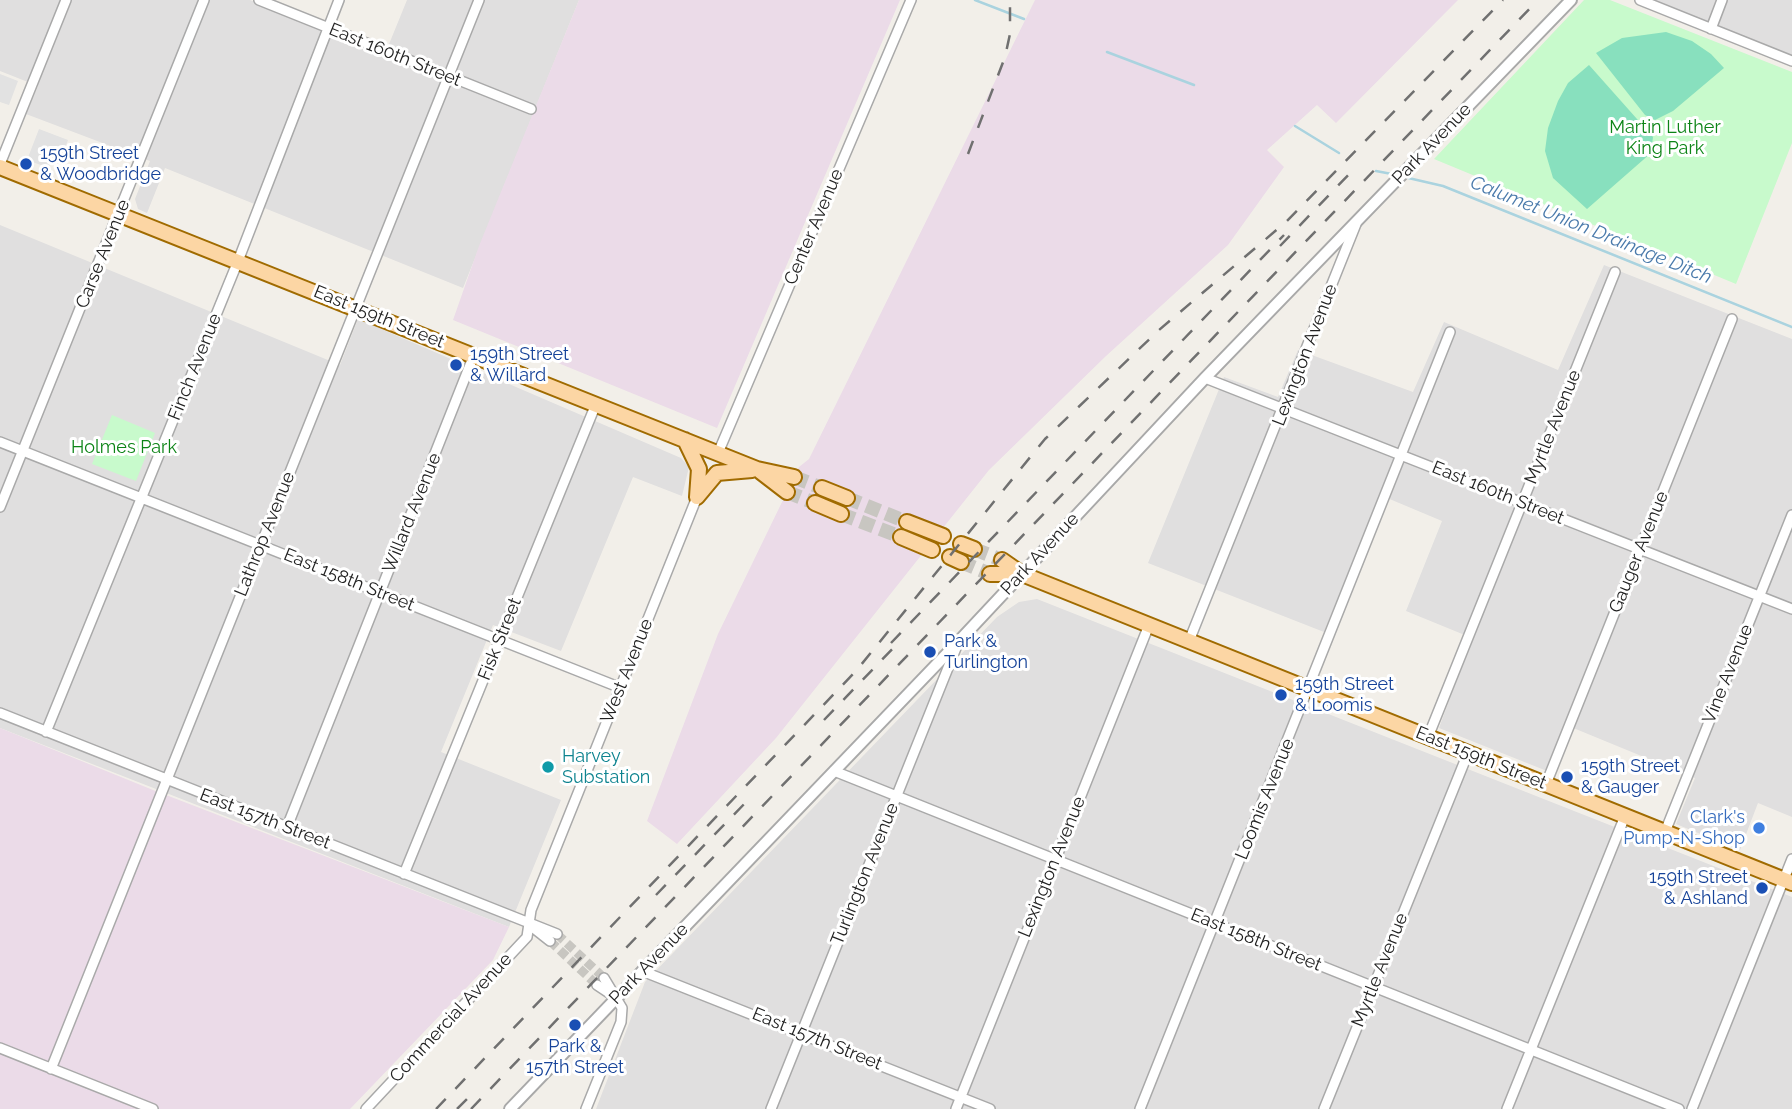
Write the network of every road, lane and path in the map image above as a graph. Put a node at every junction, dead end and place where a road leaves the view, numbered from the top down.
1 (66, 0) edge
2 (204, 0) edge
3 (260, 0) edge
4 (339, 0) edge
5 (479, 0) edge
6 (911, 0) edge
7 (1571, 0) edge
8 (1640, 0) edge
9 (1723, 0) edge
10 (328, 28) junction
11 (1711, 29) junction
12 (1792, 61) edge
13 (448, 76) junction
14 (531, 109) dead end
15 (0, 166) edge
16 (120, 214) junction
17 (1356, 223) junction
18 (238, 261) junction
19 (1615, 272) dead end
20 (356, 308) junction
21 (1732, 319) dead end
22 (1450, 332) dead end
23 (474, 355) junction
24 (1205, 378) junction
25 (596, 404) junction
26 (1284, 408) junction
27 (685, 440) junction
28 (0, 442) edge
29 (23, 451) junction
30 (718, 453) junction
31 (1401, 455) junction
32 (757, 469) junction
33 (794, 477) tunnel mouth
34 (822, 488) tunnel mouth
35 (787, 492) tunnel mouth
36 (697, 497) junction
37 (142, 498) junction
38 (847, 498) tunnel mouth
39 (815, 503) tunnel mouth
40 (1522, 503) junction
41 (0, 507) edge
42 (841, 513) tunnel mouth
43 (1792, 515) edge
44 (907, 522) tunnel mouth
45 (943, 536) dead end
46 (901, 537) tunnel mouth
47 (261, 545) junction
48 (1640, 549) junction
49 (932, 550) dead end
50 (1002, 560) tunnel mouth
51 (990, 574) tunnel mouth
52 (1021, 574) junction
53 (380, 592) junction
54 (1759, 596) junction
55 (1792, 609) edge
56 (1149, 625) junction
57 (500, 640) junction
58 (960, 640) junction
59 (1189, 641) junction
60 (621, 688) junction
61 (1309, 690) junction
62 (0, 713) edge
63 (46, 732) junction
64 (1428, 737) junction
65 (1468, 753) junction
66 (834, 771) junction
67 (167, 780) junction
68 (1546, 785) junction
69 (896, 797) junction
70 (1625, 816) junction
71 (287, 827) junction
72 (1665, 832) junction
73 (1792, 859) edge
74 (1055, 860) junction
75 (404, 874) junction
76 (1788, 881) edge
77 (1215, 923) junction
78 (530, 925) junction
79 (554, 937) tunnel mouth
80 (642, 971) junction
81 (601, 982) tunnel mouth
82 (1373, 987) junction
83 (616, 998) junction
84 (801, 1033) junction
85 (0, 1048) edge
86 (1531, 1050) junction
87 (51, 1069) junction
88 (960, 1097) junction
89 (153, 1109) edge
90 (366, 1109) edge
91 (510, 1109) edge
92 (586, 1109) edge
93 (771, 1109) edge
94 (956, 1109) edge
95 (990, 1109) edge
96 (1140, 1109) edge
97 (1324, 1109) edge
98 (1507, 1109) edge
99 (1679, 1109) edge
100 (1692, 1109) edge

1 - 15 street
2 - 16 street, Carse Avenue
3 - 10 street, East 160th Street
4 - 10 street, Finch Avenue
5 - 13 street, Lathrop Avenue
6 - 30 street, Center Avenue
7 - 17 street, Park Avenue
8 - 11 street
9 - 11 street
10 - 13 street, East 160th Street
10 - 18 street, Finch Avenue
11 - 12 street
13 - 14 street, East 160th Street
13 - 20 street, Lathrop Avenue
15 - 16 main road, East 159th Street
16 - 18 main road, East 159th Street
16 - 29 street, Carse Avenue
17 - 24 street, Park Avenue
17 - 26 street, Lexington Avenue
18 - 20 main road, East 159th Street
18 - 37 street, Finch Avenue
19 - 40 street, Myrtle Avenue
20 - 23 main road, East 159th Street
20 - 47 street, Lathrop Avenue
21 - 48 street, Gauger Avenue
22 - 31 street, Loomis Avenue
23 - 25 main road, East 159th Street
23 - 53 street, Willard Avenue
24 - 26 street, East 160th Street
24 - 52 street, Park Avenue
25 - 27 main road, East 159th Street
25 - 57 street, Fisk Street
26 - 31 street, East 160th Street
26 - 59 street, Lexington Avenue
27 - 30 main road, East 159th Street
27 - 36 main road
28 - 29 street, East 158th Street
29 - 37 street, East 158th Street
29 - 41 street, Carse Avenue
30 - 32 main road, East 159th Street
31 - 40 street, East 160th Street
31 - 61 street, Loomis Avenue
32 - 33 main road, East 159th Street
32 - 35 main road, East 159th Street
32 - 36 main road
34 - 38 main road
36 - 60 street, West Avenue
37 - 47 street, East 158th Street
37 - 63 street, Finch Avenue
39 - 42 main road
40 - 48 street, East 160th Street
40 - 64 street, Myrtle Avenue
43 - 54 street, Vine Avenue
44 - 45 main road
46 - 49 main road
47 - 53 street, East 158th Street
47 - 67 street, Lathrop Avenue
48 - 54 street, East 160th Street
48 - 68 street, Gauger Avenue
50 - 52 main road, East 159th Street
51 - 52 main road, East 159th Street
52 - 56 main road, East 159th Street
52 - 58 street, Park Avenue
53 - 57 street, East 158th Street
53 - 71 street, Willard Avenue
54 - 55 street, East 160th Street
54 - 72 street, Vine Avenue
56 - 59 main road, East 159th Street
56 - 74 street, Lexington Avenue
57 - 60 street, East 158th Street
57 - 75 street, Fisk Street
58 - 66 street, Park Avenue
58 - 69 street, Turlington Avenue
59 - 61 main road, East 159th Street
60 - 78 street, West Avenue
61 - 64 main road, East 159th Street
61 - 77 street, Loomis Avenue
62 - 63 street, East 157th Street
63 - 67 street, East 157th Street
64 - 65 main road, East 159th Street
65 - 68 main road, East 159th Street
65 - 82 street, Myrtle Avenue
66 - 69 street, East 158th Street
66 - 80 street, Park Avenue
67 - 71 street, East 157th Street
67 - 87 street, Lathrop Avenue
68 - 70 main road, East 159th Street
69 - 74 street, East 158th Street
69 - 84 street, Turlington Avenue
70 - 72 main road, East 159th Street
70 - 86 street
71 - 75 street, East 157th Street
72 - 76 main road, East 159th Street
73 - 76 street
74 - 77 street, East 158th Street
74 - 88 street, Lexington Avenue
75 - 78 street, East 157th Street
76 - 100 street
77 - 82 street, East 158th Street
77 - 96 street, Loomis Avenue
78 - 79 street, East 157th Street
78 - 90 street, Commercial Avenue
80 - 83 street, Park Avenue
80 - 84 street, East 157th Street
81 - 83 street
82 - 86 street, East 158th Street
82 - 97 street, Myrtle Avenue
83 - 91 street, Park Avenue
83 - 92 street
84 - 88 street, East 157th Street
84 - 93 street, Turlington Avenue
85 - 87 street
86 - 98 street
86 - 99 street, East 158th Street
87 - 89 street
88 - 94 street, Lexington Avenue
88 - 95 street, East 157th Street

